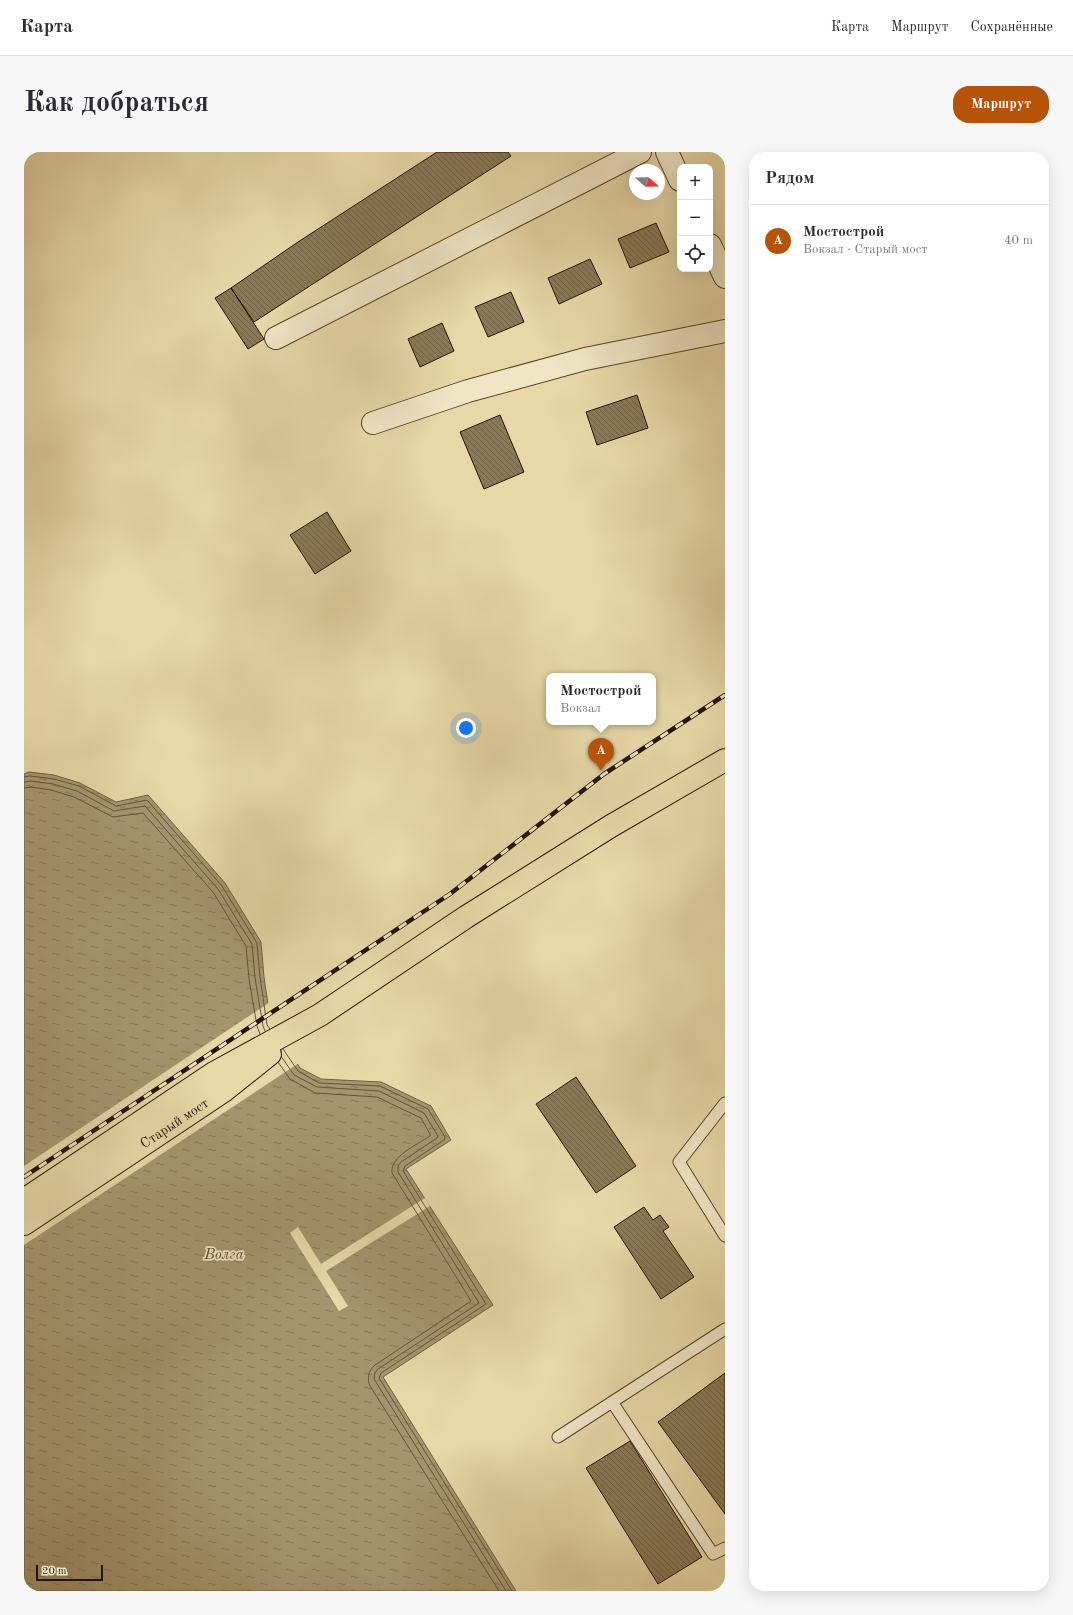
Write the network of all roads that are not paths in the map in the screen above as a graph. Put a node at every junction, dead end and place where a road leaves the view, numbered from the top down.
1 (640, 152) edge
2 (667, 152) edge
3 (677, 174) edge
4 (713, 251) edge
5 (725, 277) edge
6 (725, 331) edge
7 (276, 338) dead end
8 (373, 423) dead end
9 (725, 760) edge
10 (320, 1015) junction
11 (725, 1103) edge
12 (24, 1200) edge
13 (24, 1224) edge
14 (725, 1236) edge
15 (725, 1329) edge
16 (612, 1402) junction
17 (558, 1437) dead end
18 (725, 1548) edge

1 - 7 street
2 - 3 street
4 - 5 street
6 - 8 street
9 - 10 main road, Старый мост
10 - 12 main road, Старый мост
10 - 13 main road, Старый мост
11 - 14 lane
15 - 16 lane
16 - 17 lane
16 - 18 lane

